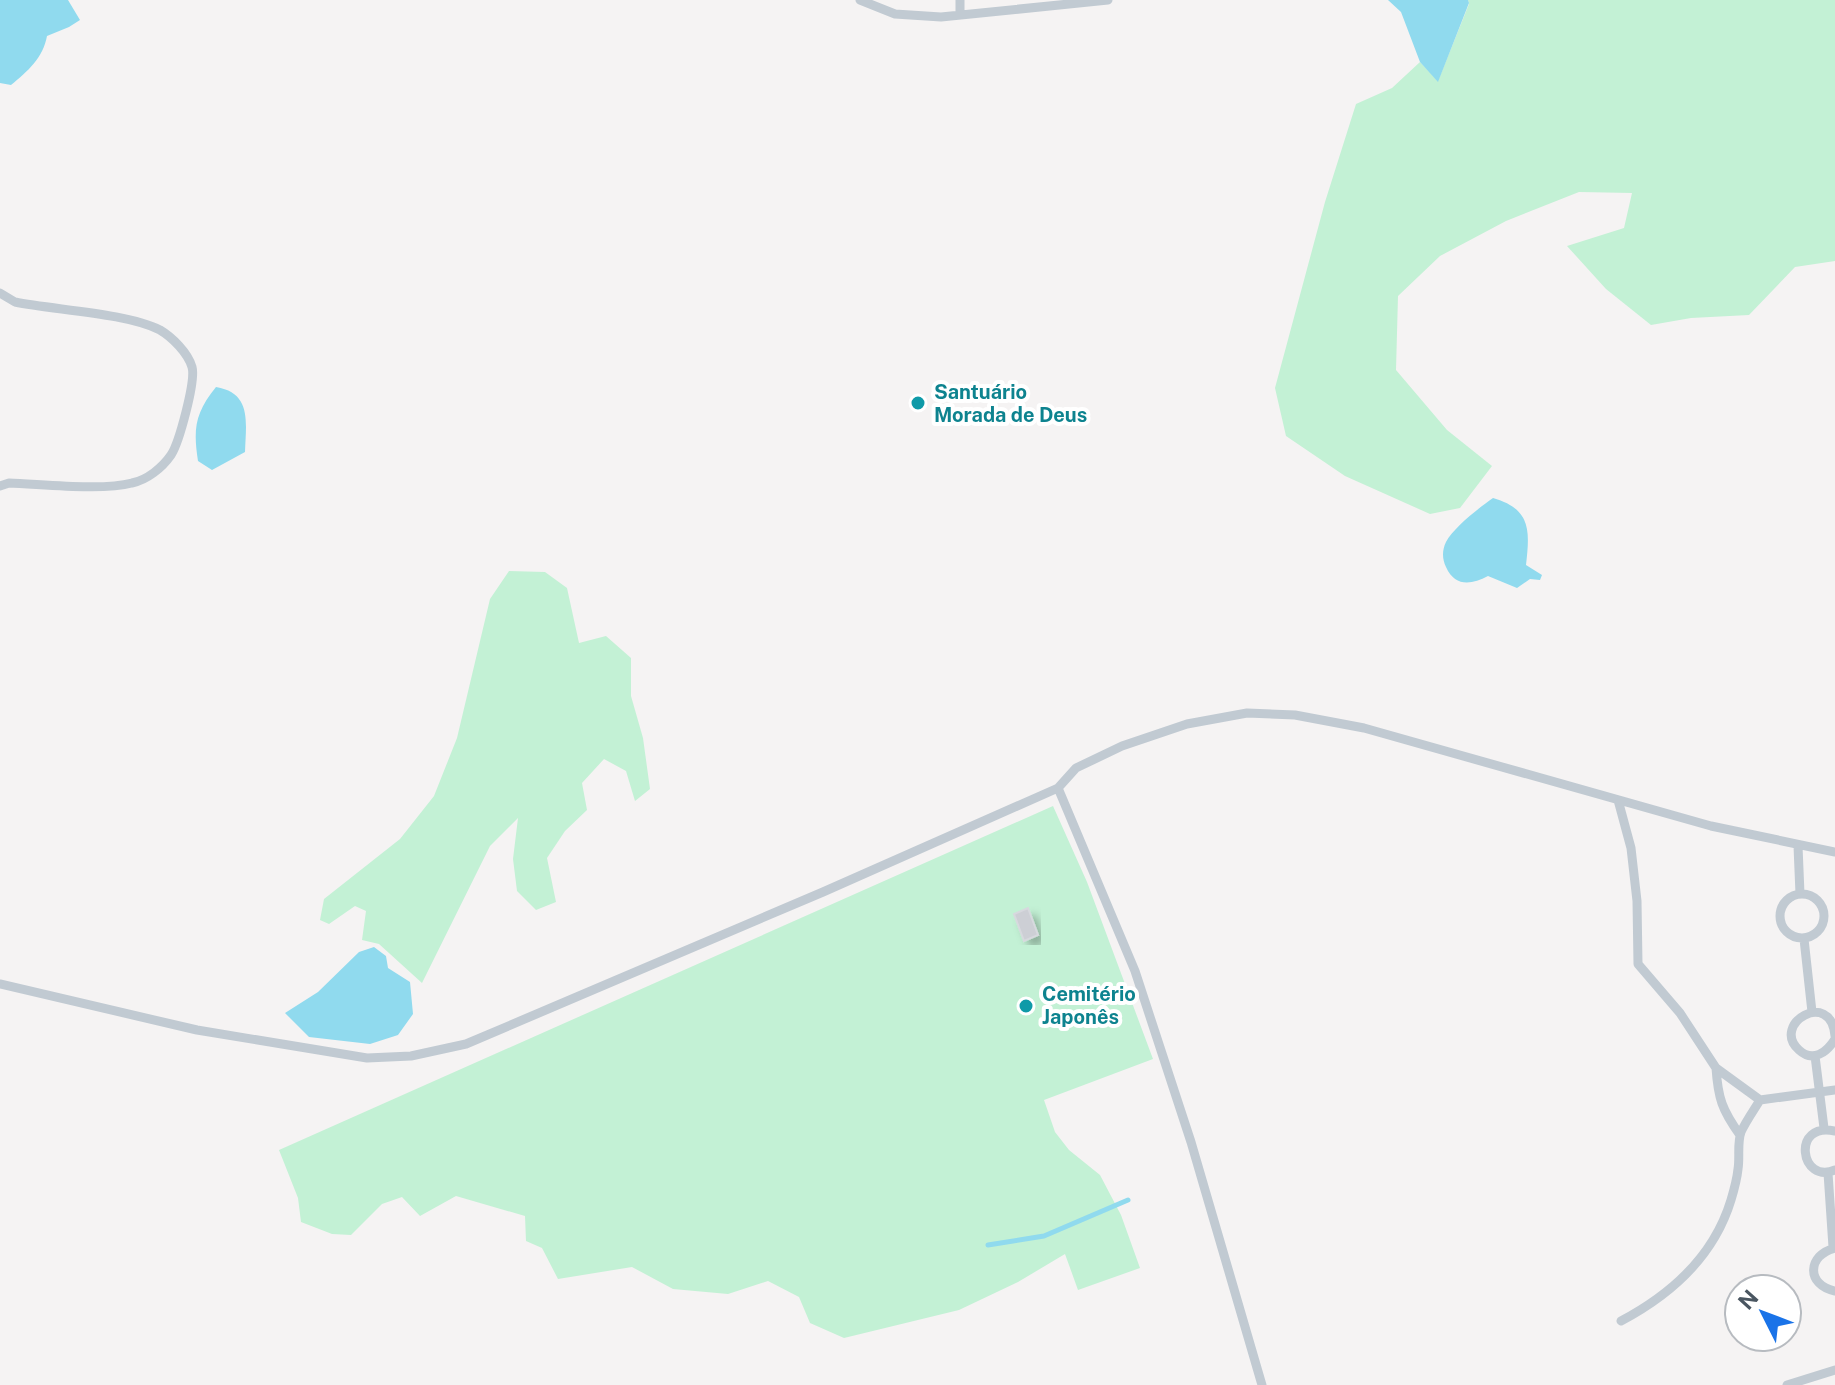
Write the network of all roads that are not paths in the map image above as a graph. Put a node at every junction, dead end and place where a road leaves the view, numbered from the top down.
1 (860, 0) edge
2 (960, 0) edge
3 (1108, 0) edge
4 (960, 15) junction
5 (0, 293) edge
6 (0, 486) edge
7 (1058, 788) junction
8 (1618, 800) junction
9 (1798, 846) junction
10 (1835, 852) edge
11 (1800, 894) junction
12 (1804, 939) junction
13 (0, 984) edge
14 (1812, 1012) junction
15 (1835, 1038) edge
16 (1815, 1056) junction
17 (1716, 1068) junction
18 (1835, 1090) edge
19 (1820, 1092) junction
20 (1760, 1100) junction
21 (1830, 1129) edge
22 (1740, 1135) junction
23 (1832, 1171) edge
24 (1834, 1247) edge
25 (1835, 1291) edge
26 (1621, 1321) dead end
27 (1835, 1370) edge
28 (1262, 1385) edge
29 (1787, 1385) edge

1 - 4 lane
2 - 4 lane
3 - 4 lane
5 - 6 lane
7 - 8 lane
7 - 13 lane
7 - 28 lane
8 - 9 lane
8 - 17 lane
9 - 10 lane
9 - 11 lane
11 - 12 lane
11 - 12 lane
12 - 14 lane
14 - 15 lane
14 - 16 lane
15 - 16 lane
16 - 19 lane
17 - 20 lane
17 - 22 lane
18 - 19 lane
19 - 20 lane
19 - 21 lane
20 - 22 lane
21 - 23 lane
22 - 26 lane
23 - 24 lane
24 - 25 lane
27 - 29 lane

